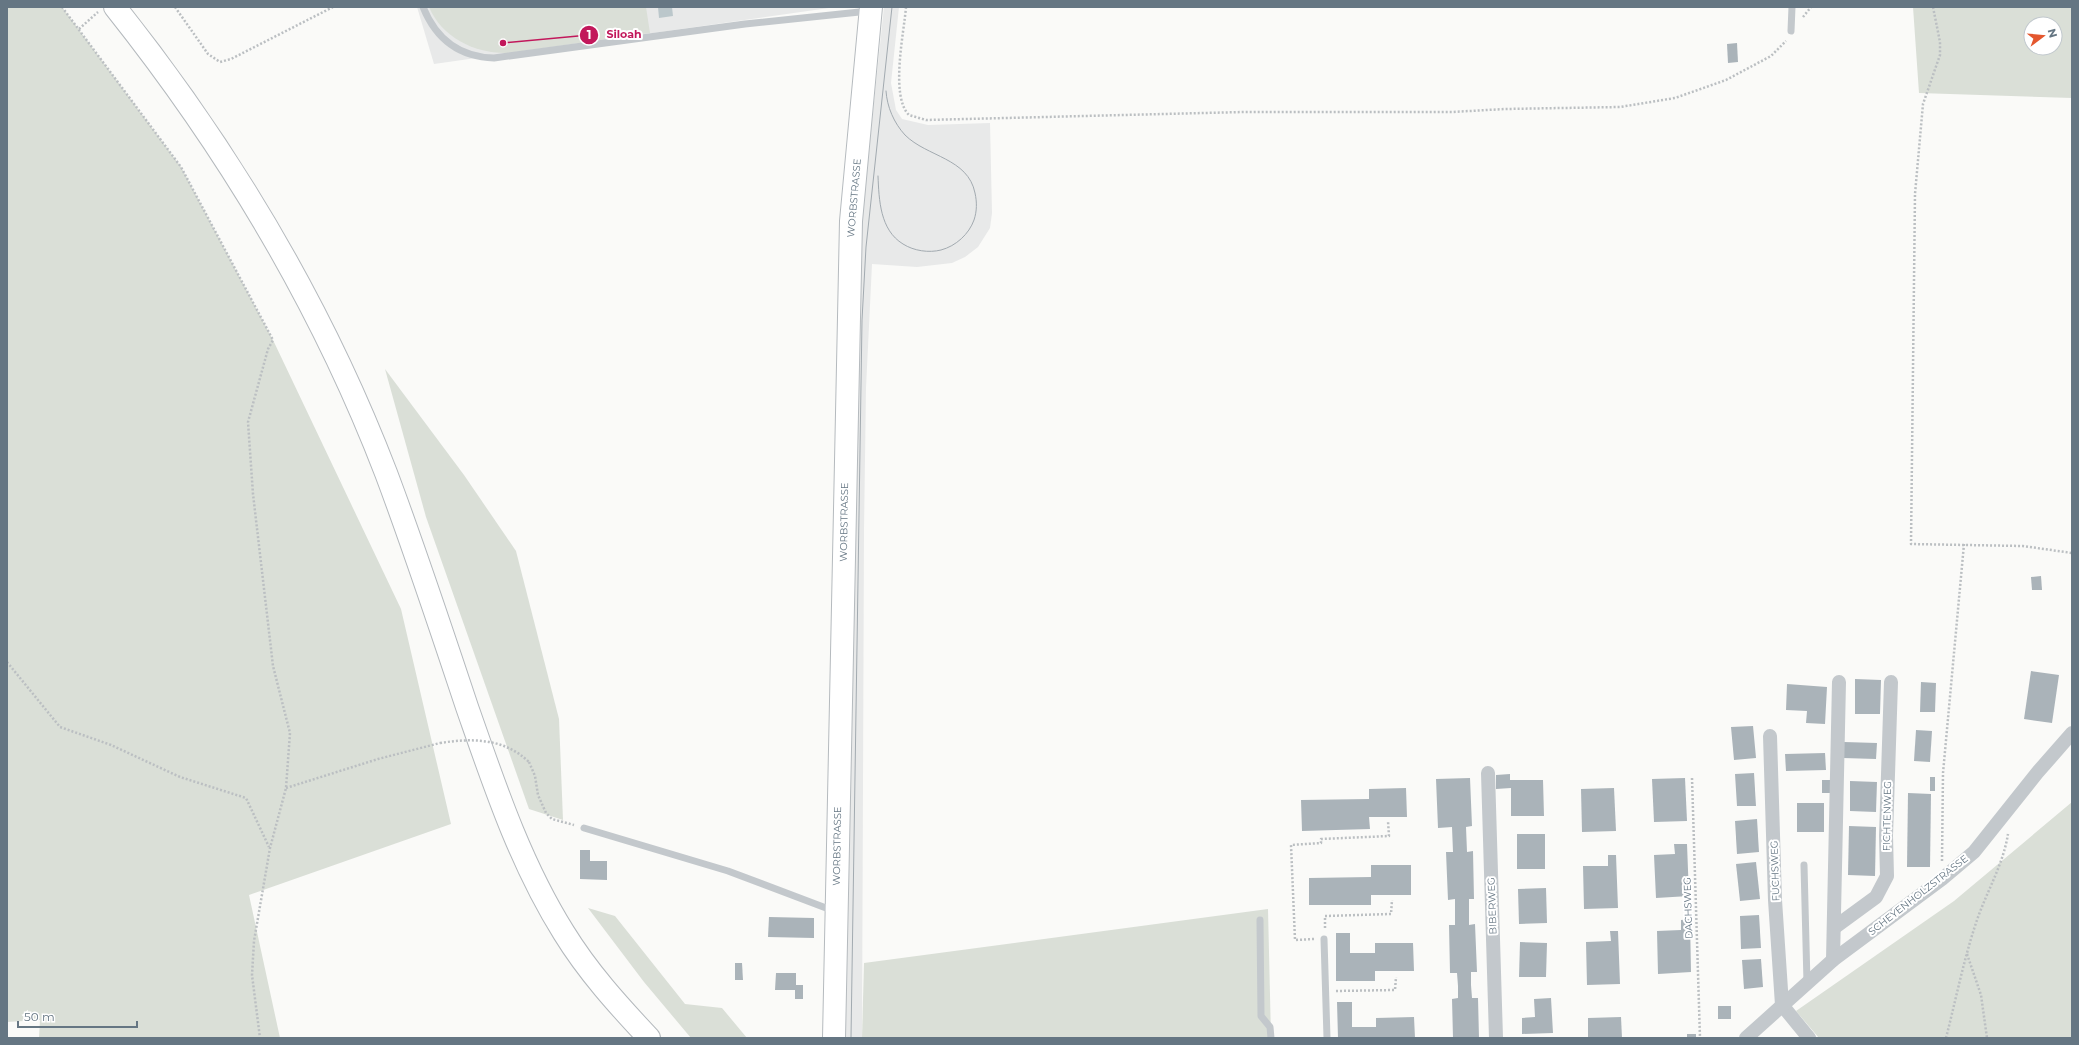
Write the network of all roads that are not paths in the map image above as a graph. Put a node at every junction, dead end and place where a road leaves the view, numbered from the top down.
1 (116, 7) edge
2 (131, 7) edge
3 (424, 7) edge
4 (1792, 7) edge
5 (871, 9) edge
6 (1791, 31) road end
7 (1839, 682) dead end
8 (1891, 682) dead end
9 (2072, 733) edge
10 (1770, 736) dead end
11 (1488, 773) dead end
12 (584, 828) road end
13 (1804, 865) dead end
14 (836, 912) junction
15 (1260, 920) dead end
16 (1835, 927) junction
17 (1324, 939) road end
18 (1833, 960) junction
19 (1807, 983) junction
20 (1782, 1005) junction
21 (1754, 1035) edge
22 (649, 1038) edge
23 (664, 1038) edge
24 (834, 1038) edge
25 (1271, 1038) edge
26 (1327, 1038) edge
27 (1496, 1038) edge
28 (1809, 1038) edge

1 - 22 main road
2 - 23 main road
3 - 5 lane
4 - 6 lane
5 - 14 main road, WORBSTRASSE
7 - 16 street
8 - 16 street, FICHTENWEG
9 - 18 street, SCHEYENHOLZSTRASSE
10 - 20 street, FUCHSWEG
11 - 27 street, BIBERWEG
12 - 14 lane
13 - 19 lane
14 - 24 main road, WORBSTRASSE
15 - 25 lane
16 - 18 street
17 - 26 lane
18 - 19 street, SCHEYENHOLZSTRASSE
19 - 20 street, SCHEYENHOLZSTRASSE
20 - 21 street, SCHEYENHOLZSTRASSE
20 - 28 street

